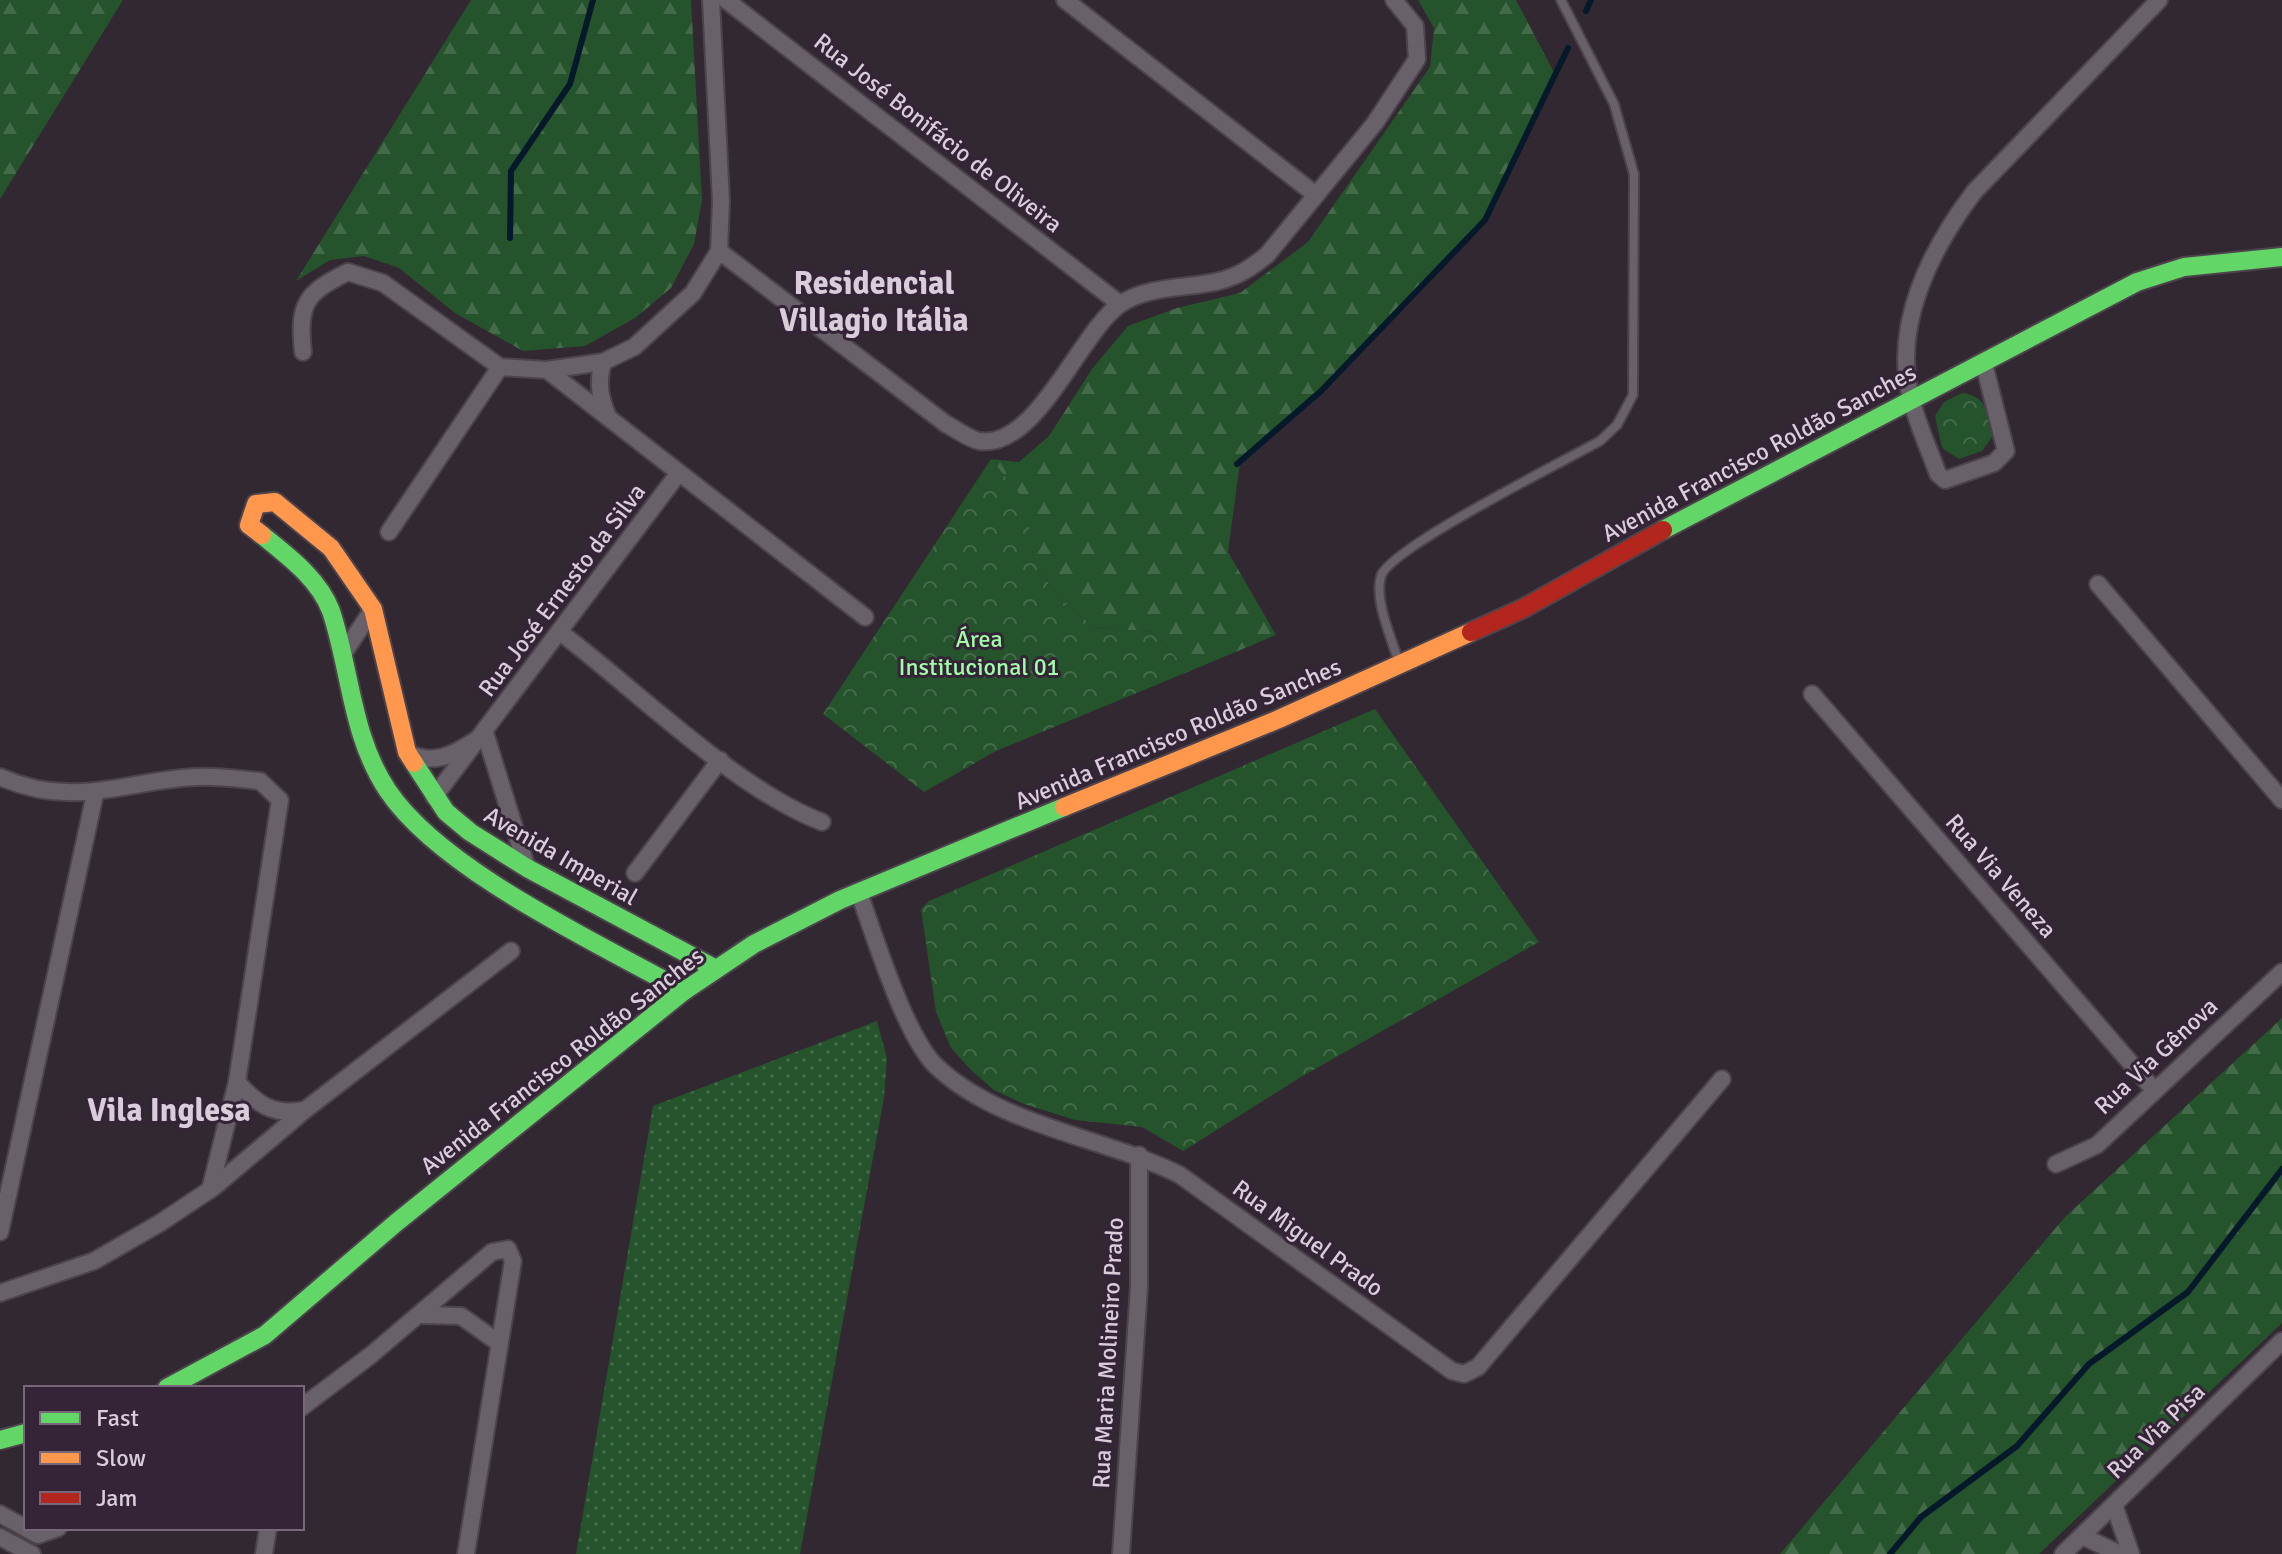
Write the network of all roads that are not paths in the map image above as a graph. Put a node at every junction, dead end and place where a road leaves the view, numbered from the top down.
1 (711, 0) edge
2 (726, 0) edge
3 (1065, 0) edge
4 (1394, 0) edge
5 (1561, 0) edge
6 (2159, 0) edge
7 (1316, 195) junction
8 (719, 251) junction
9 (2282, 257) edge
10 (1120, 304) junction
11 (303, 352) dead end
12 (603, 362) junction
13 (1984, 364) junction
14 (500, 367) junction
15 (547, 370) junction
16 (1911, 398) junction
17 (609, 418) junction
18 (678, 474) junction
19 (389, 532) dead end
20 (2098, 584) dead end
21 (373, 609) junction
22 (865, 617) dead end
23 (560, 632) junction
24 (343, 654) junction
25 (1399, 664) junction
26 (1812, 694) dead end
27 (485, 733) junction
28 (407, 752) junction
29 (720, 760) junction
30 (0, 777) edge
31 (95, 794) junction
32 (434, 797) junction
33 (2282, 800) edge
34 (822, 822) dead end
35 (527, 868) junction
36 (635, 873) dead end
37 (859, 893) junction
38 (511, 951) dead end
39 (716, 969) junction
40 (2282, 972) edge
41 (684, 991) junction
42 (1722, 1079) dead end
43 (237, 1082) junction
44 (2154, 1090) junction
45 (305, 1110) junction
46 (1139, 1155) junction
47 (2056, 1164) dead end
48 (210, 1190) junction
49 (0, 1232) edge
50 (0, 1293) edge
51 (421, 1315) junction
52 (2282, 1341) edge
53 (499, 1343) junction
54 (171, 1386) edge
55 (304, 1405) edge
56 (24, 1434) edge
57 (0, 1440) edge
58 (2114, 1505) junction
59 (0, 1514) edge
60 (24, 1527) edge
61 (29, 1530) edge
62 (52, 1530) edge
63 (268, 1530) edge
64 (38, 1535) junction
65 (2082, 1536) junction
66 (0, 1537) edge
67 (33, 1554) edge
68 (264, 1554) edge
69 (466, 1554) edge
70 (1121, 1554) edge
71 (2063, 1554) edge
72 (2120, 1554) edge
73 (2131, 1554) edge

1 - 8 street
2 - 10 street, Rua José Bonifácio de Oliveira
3 - 7 street
4 - 7 street
5 - 25 lane
6 - 16 street
7 - 10 street
8 - 10 street
8 - 12 street
9 - 13 street, Avenida Francisco Roldão Sanches
11 - 14 street
12 - 15 street
12 - 17 street
13 - 16 street, Avenida Francisco Roldão Sanches
13 - 16 street
14 - 15 street
14 - 19 street
15 - 17 street
16 - 25 street, Avenida Francisco Roldão Sanches
17 - 18 street
18 - 22 street
18 - 23 street, Rua José Ernesto da Silva
20 - 33 street
21 - 24 street
21 - 24 street, Avenida Imperial
21 - 28 street, Avenida Imperial
23 - 27 street, Rua José Ernesto da Silva
23 - 29 street
24 - 41 street, Avenida Imperial
25 - 37 street, Avenida Francisco Roldão Sanches
26 - 44 street, Rua Via Veneza
27 - 28 street, Rua José Ernesto da Silva
27 - 32 street, Rua José Ernesto da Silva
27 - 35 street, Rua José Ernesto da Silva
28 - 32 street, Avenida Imperial
29 - 34 street
29 - 36 street
30 - 31 street
31 - 43 street
31 - 49 street
32 - 35 street, Avenida Imperial
35 - 39 street, Avenida Imperial
37 - 39 street, Avenida Francisco Roldão Sanches
37 - 46 street, Rua Miguel Prado
38 - 45 street
39 - 41 street, Avenida Francisco Roldão Sanches
40 - 44 street, Rua Via Gênova
41 - 54 street, Avenida Francisco Roldão Sanches
42 - 46 street, Rua Miguel Prado
43 - 45 street
43 - 48 street
44 - 47 street, Rua Via Gênova
45 - 48 street
46 - 70 street, Rua Maria Molineiro Prado
48 - 50 street
51 - 53 street
51 - 53 street
51 - 55 street
52 - 58 street, Rua Via Pisa
53 - 69 street
56 - 57 street
58 - 65 street, Rua Via Pisa
58 - 73 street
59 - 60 street
61 - 64 street
62 - 64 street
63 - 68 street
64 - 67 street
65 - 71 street, Rua Via Pisa
65 - 72 street
66 - 67 street

